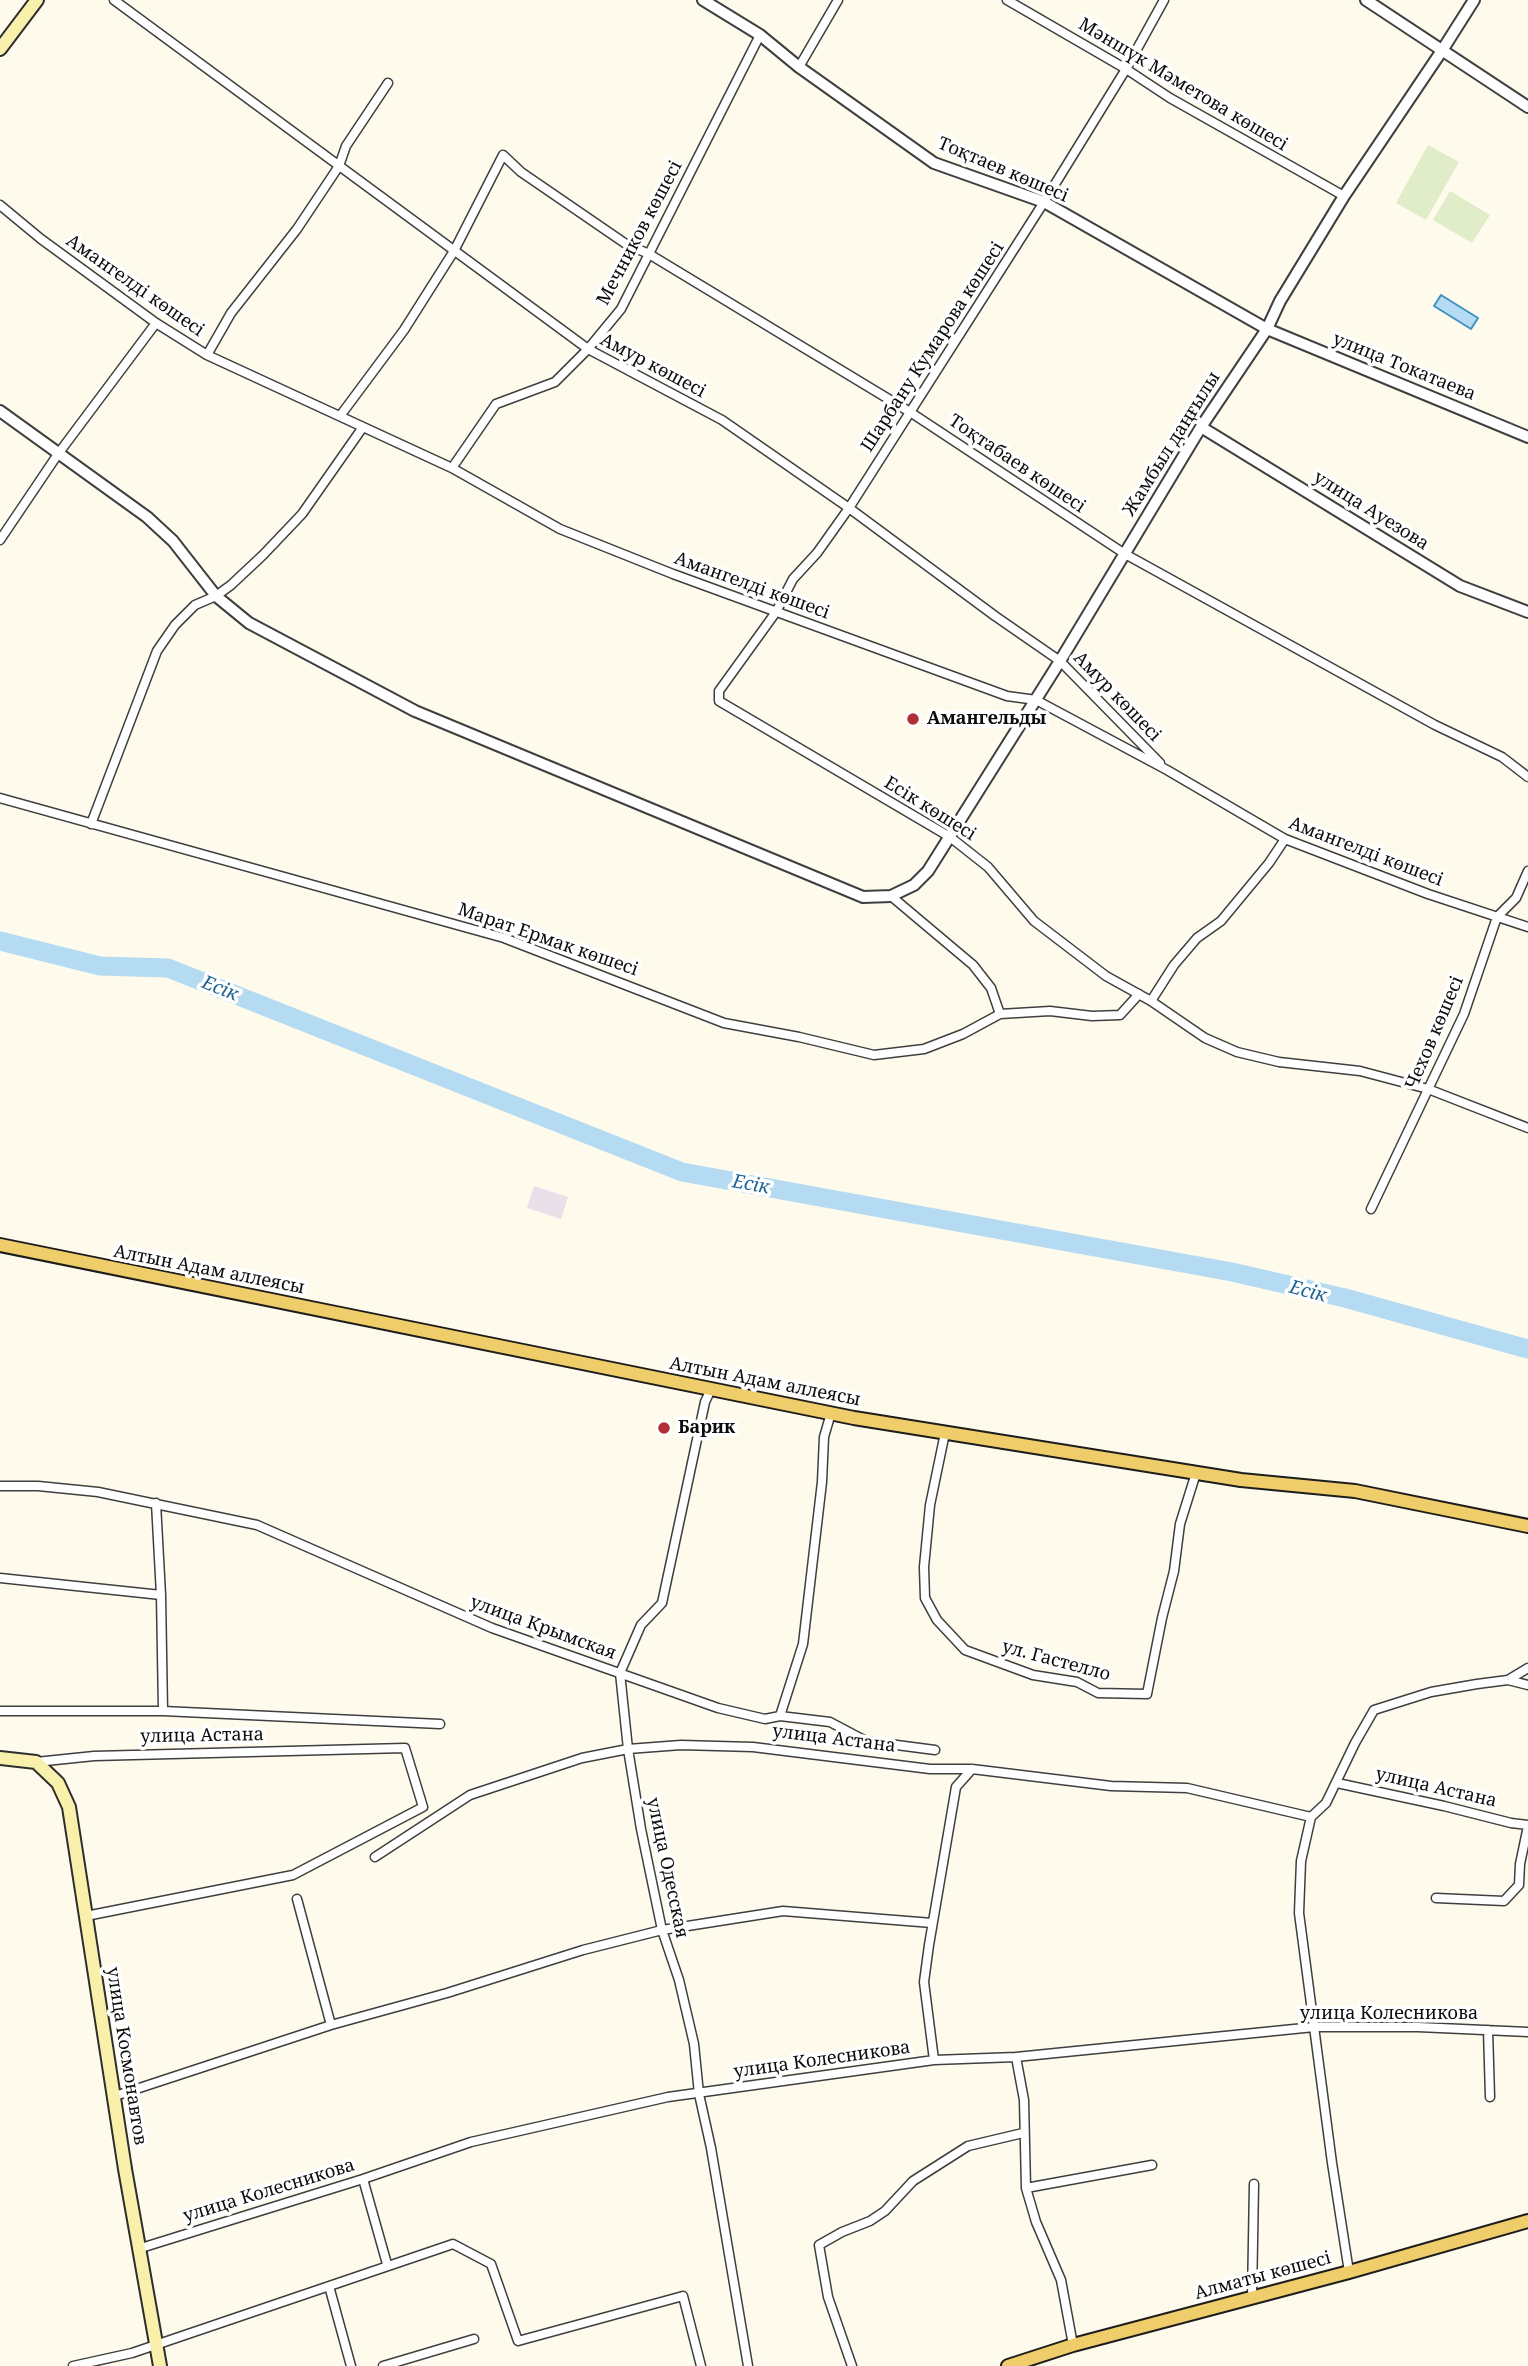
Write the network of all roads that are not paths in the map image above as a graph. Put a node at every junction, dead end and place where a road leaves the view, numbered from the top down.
1 (37, 0) edge
2 (114, 0) edge
3 (703, 0) edge
4 (838, 0) edge
5 (1007, 0) edge
6 (1164, 0) edge
7 (1366, 0) edge
8 (1474, 0) edge
9 (760, 34) junction
10 (0, 49) edge
11 (1443, 49) junction
12 (799, 67) junction
13 (1126, 69) junction
14 (388, 83) dead end
15 (1528, 107) edge
16 (340, 166) junction
17 (1344, 196) junction
18 (1044, 202) junction
19 (0, 205) edge
20 (454, 250) junction
21 (649, 254) junction
22 (156, 323) junction
23 (1267, 329) junction
24 (588, 349) junction
25 (207, 355) junction
26 (0, 411) edge
27 (910, 412) junction
28 (340, 416) junction
29 (363, 427) junction
30 (1201, 427) junction
31 (1528, 437) edge
32 (58, 454) junction
33 (452, 468) junction
34 (849, 508) junction
35 (0, 540) edge
36 (1125, 554) junction
37 (216, 596) junction
38 (776, 612) junction
39 (1528, 612) edge
40 (1060, 661) junction
41 (1036, 700) junction
42 (719, 701) joint
43 (1167, 770) junction
44 (1528, 777) edge
45 (0, 799) edge
46 (91, 824) junction
47 (950, 837) junction
48 (1285, 839) junction
49 (1528, 872) edge
50 (891, 896) junction
51 (1497, 917) junction
52 (1528, 927) edge
53 (1139, 994) junction
54 (1151, 1002) junction
55 (1000, 1014) junction
56 (1428, 1089) junction
57 (1528, 1128) edge
58 (1371, 1209) dead end
59 (0, 1245) edge
60 (711, 1389) junction
61 (831, 1413) junction
62 (945, 1433) junction
63 (1196, 1473) junction
64 (0, 1486) edge
65 (156, 1503) junction
66 (1528, 1526) edge
67 (0, 1578) edge
68 (161, 1595) junction
69 (1528, 1668) edge
70 (620, 1673) junction
71 (1508, 1680) junction
72 (1528, 1685) edge
73 (163, 1710) junction
74 (0, 1711) edge
75 (780, 1716) junction
76 (440, 1724) dead end
77 (628, 1749) junction
78 (935, 1750) dead end
79 (0, 1758) edge
80 (36, 1762) junction
81 (972, 1769) junction
82 (1337, 1783) junction
83 (1311, 1818) junction
84 (1528, 1826) edge
85 (375, 1857) dead end
86 (1524, 1870) edge
87 (1436, 1898) dead end
88 (298, 1899) dead end
89 (86, 1916) junction
90 (932, 1923) junction
91 (662, 1930) junction
92 (331, 2025) junction
93 (1314, 2027) junction
94 (1488, 2030) junction
95 (1528, 2032) edge
96 (1016, 2057) junction
97 (934, 2060) junction
98 (699, 2094) junction
99 (115, 2096) junction
100 (1490, 2097) dead end
101 (1023, 2133) junction
102 (1152, 2165) dead end
103 (363, 2179) junction
104 (1254, 2184) dead end
105 (1026, 2188) junction
106 (1528, 2221) edge
107 (141, 2248) junction
108 (387, 2264) junction
109 (1349, 2272) junction
110 (329, 2286) junction
111 (1252, 2298) junction
112 (474, 2339) dead end
113 (155, 2344) junction
114 (1073, 2345) junction
115 (73, 2366) edge
116 (160, 2366) edge
117 (351, 2366) edge
118 (383, 2366) edge
119 (701, 2366) edge
120 (748, 2366) edge
121 (852, 2366) edge
122 (1008, 2366) edge

1 - 10 main road
2 - 16 street, Амур көшесі
3 - 9 street, Тоқтаев көшесі
4 - 12 street
5 - 13 street, Мәншүк Мәметова көшесі
6 - 13 street, Шарбану Кумарова көшесі
7 - 11 street
8 - 11 street, Жамбыл даңғылы
9 - 12 street, Тоқтаев көшесі
9 - 21 street, Мечников көшесі
11 - 15 street
11 - 17 street, Жамбыл даңғылы
12 - 18 street, Тоқтаев көшесі
13 - 17 street, Мәншүк Мәметова көшесі
13 - 18 street, Шарбану Кумарова көшесі
14 - 16 street
16 - 20 street, Амур көшесі
16 - 25 street
17 - 23 street, Жамбыл даңғылы
18 - 23 street, Тоқтаев көшесі
18 - 27 street, Шарбану Кумарова көшесі
19 - 22 street, Амангелді көшесі
20 - 21 street, Тоқтабаев көшесі
20 - 24 street, Амур көшесі
20 - 28 street
21 - 24 street, Мечников көшесі
21 - 27 street, Тоқтабаев көшесі
22 - 25 street, Амангелді көшесі
22 - 32 street
23 - 30 street, Жамбыл даңғылы
23 - 31 street, улица Токатаева
24 - 33 street, Мечников көшесі
24 - 34 street, Амур көшесі
25 - 28 street, Амангелді көшесі
26 - 32 street
27 - 34 street, Шарбану Кумарова көшесі
27 - 36 street, Тоқтабаев көшесі
28 - 29 street, Амангелді көшесі
29 - 33 street, Амангелді көшесі
29 - 37 street
30 - 36 street, Жамбыл даңғылы
30 - 39 street, улица Ауезова
32 - 35 street
32 - 37 street
33 - 38 street, Амангелді көшесі
34 - 38 street, Шарбану Кумарова көшесі
34 - 40 street, Амур көшесі
36 - 40 street, Жамбыл даңғылы
36 - 44 street, Тоқтабаев көшесі
37 - 46 street
37 - 50 street
38 - 41 street, Амангелді көшесі
38 - 42 street, Шарбану Кумарова көшесі
40 - 41 street, Жамбыл даңғылы
40 - 43 street, Амур көшесі
41 - 43 street, Амангелді көшесі
41 - 47 street, Жамбыл даңғылы
42 - 47 street, Есік көшесі
43 - 48 street, Амангелді көшесі
45 - 46 street, Марат Ермак көшесі
46 - 55 street, Марат Ермак көшесі
47 - 50 street, Жамбыл даңғылы
47 - 53 street, Есік көшесі
48 - 51 street, Амангелді көшесі
48 - 54 street
49 - 51 street, Чехов көшесі
50 - 55 street
51 - 52 street, Амангелді көшесі
51 - 56 street, Чехов көшесі
53 - 54 street, Есік көшесі
53 - 55 street
54 - 56 street, Есік көшесі
56 - 57 street, Есік көшесі
56 - 58 street, Чехов көшесі
59 - 60 main road, Алтын Адам аллеясы
60 - 61 main road, Алтын Адам аллеясы
60 - 70 street, улица Одесская
61 - 62 main road, Алтын Адам аллеясы
61 - 75 street
62 - 63 main road, Алтын Адам аллеясы
62 - 63 street, ул. Гастелло
63 - 66 main road, Алтын Адам аллеясы
64 - 65 street, улица Крымская
65 - 68 street
65 - 70 street, улица Крымская
67 - 68 street
68 - 73 street
69 - 71 street
70 - 75 street, улица Крымская
70 - 77 street, улица Одесская
71 - 72 street
71 - 82 street
73 - 74 street
73 - 76 street
75 - 78 street, улица Крымская
77 - 81 street, улица Астана
77 - 85 street, улица Астана
77 - 91 street, улица Одесская
79 - 80 main road, улица Астана
80 - 89 main road, улица Космонавтов
80 - 89 street, улица Астана
81 - 83 street, улица Астана
81 - 90 street
82 - 83 street
82 - 84 street, улица Астана
83 - 93 street
84 - 86 street
86 - 87 street
88 - 92 street
89 - 99 main road, улица Космонавтов
90 - 91 street
90 - 97 street
91 - 92 street
91 - 98 street, улица Одесская
92 - 99 street
93 - 94 street, улица Колесникова
93 - 96 street, улица Колесникова
93 - 109 street
94 - 95 street, улица Колесникова
94 - 100 street
96 - 97 street, улица Колесникова
96 - 101 street
97 - 98 street, улица Колесникова
98 - 103 street, улица Колесникова
98 - 120 street, улица Одесская
99 - 107 main road, улица Космонавтов
101 - 105 street
101 - 121 street
102 - 105 street
103 - 107 street, улица Колесникова
103 - 108 street
104 - 111 street
105 - 114 street
106 - 109 main road, Алматы көшесі
107 - 113 main road, улица Космонавтов
108 - 110 street
108 - 119 street
109 - 111 main road, Алматы көшесі
110 - 113 street
110 - 117 street
111 - 114 main road, Алматы көшесі
112 - 118 street
113 - 115 street
113 - 116 main road, улица Космонавтов
114 - 122 main road, Алматы көшесі

